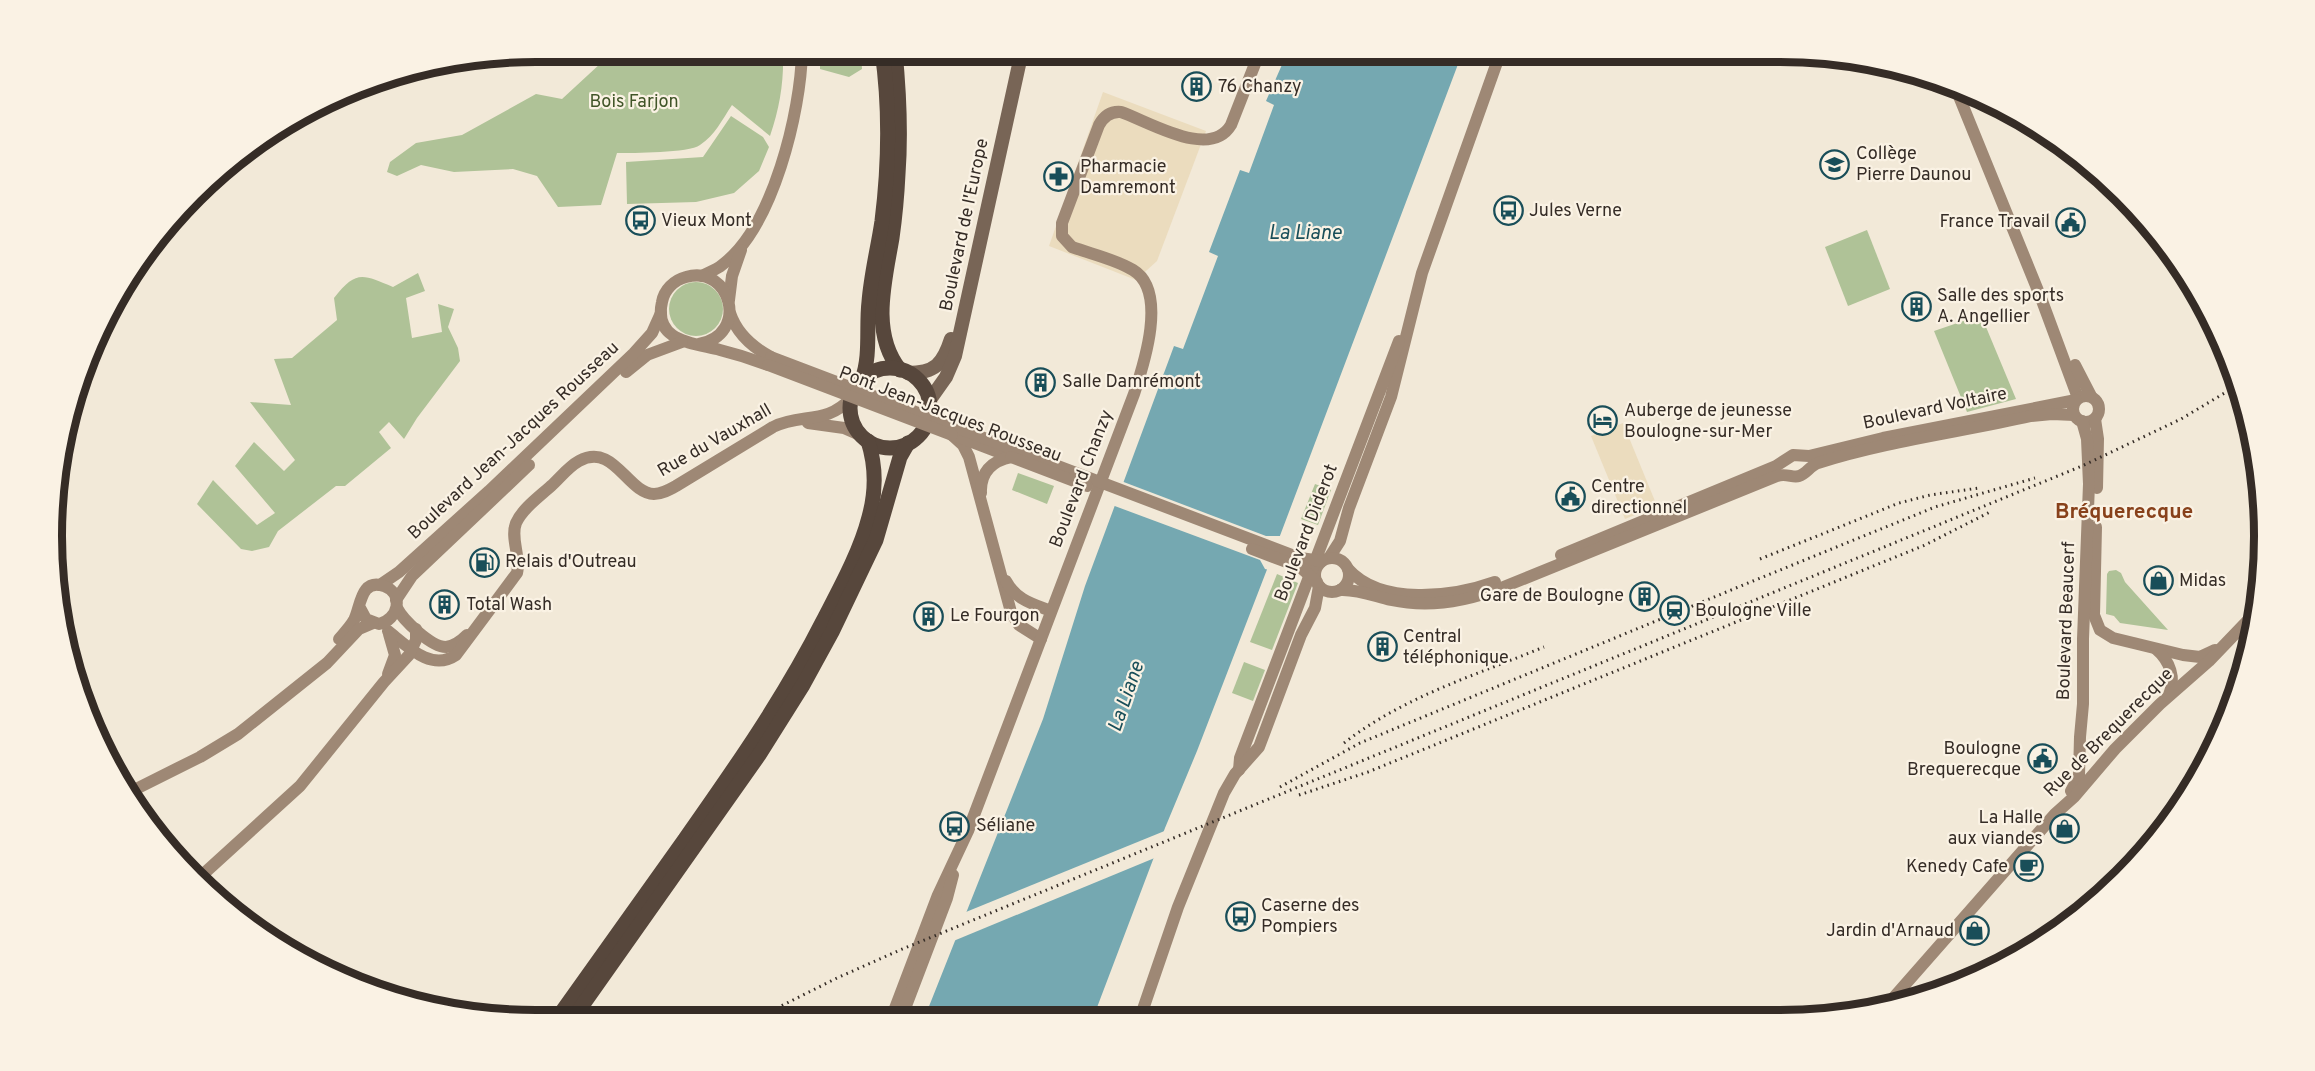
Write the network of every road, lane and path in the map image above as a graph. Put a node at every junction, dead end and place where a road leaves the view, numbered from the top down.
1 (802, 62) edge
2 (883, 62) edge
3 (896, 62) edge
4 (1013, 62) edge
5 (1020, 62) edge
6 (1256, 62) edge
7 (1497, 62) edge
8 (1958, 97) edge
9 (1970, 102) edge
10 (748, 236) junction
11 (702, 276) junction
12 (730, 308) junction
13 (1412, 309) junction
14 (661, 313) junction
15 (682, 342) junction
16 (699, 344) junction
17 (769, 361) junction
18 (904, 371) junction
19 (862, 379) junction
20 (851, 398) junction
21 (2082, 398) junction
22 (929, 401) junction
23 (2078, 418) junction
24 (2095, 419) junction
25 (798, 420) junction
26 (952, 435) junction
27 (864, 438) junction
28 (908, 443) junction
29 (1802, 456) junction
30 (1011, 457) junction
31 (1786, 460) junction
32 (1806, 469) junction
33 (1789, 474) junction
34 (982, 501) junction
35 (1343, 530) junction
36 (1326, 560) junction
37 (1347, 566) junction
38 (1001, 572) junction
39 (1318, 584) junction
40 (380, 585) junction
41 (1337, 591) junction
42 (397, 604) junction
43 (359, 606) junction
44 (1051, 611) junction
45 (1310, 620) junction
46 (2245, 623) edge
47 (478, 625) junction
48 (379, 626) junction
49 (416, 629) junction
50 (1041, 639) junction
51 (2122, 641) junction
52 (2225, 642) junction
53 (2155, 649) junction
54 (411, 651) junction
55 (2085, 665) junction
56 (384, 682) junction
57 (294, 689) junction
58 (2168, 697) junction
59 (1239, 770) junction
60 (135, 789) edge
61 (2055, 814) junction
62 (955, 862) junction
63 (203, 874) edge
64 (1896, 994) edge
65 (563, 1010) edge
66 (579, 1010) edge
67 (894, 1010) edge
68 (904, 1010) edge
69 (1143, 1010) edge

1 - 10 street
2 - 19 highway
3 - 18 highway
4 - 18 main road, Boulevard de l'Europe
5 - 22 main road, Boulevard de l'Europe
6 - 44 street, Boulevard Chanzy
7 - 13 street, Boulevard Diderot
8 - 21 street
9 - 21 street
10 - 11 street
10 - 12 street
11 - 12 street
11 - 14 street
12 - 16 street
12 - 17 street
13 - 35 street, Boulevard Diderot
13 - 59 street, Boulevard Diderot
14 - 15 street
14 - 40 street, Boulevard Jean-Jacques Rousseau
15 - 16 street
15 - 42 street, Boulevard Jean-Jacques Rousseau
16 - 17 street
17 - 26 street, Pont Jean-Jacques Rousseau, bridge
17 - 36 street, Pont Jean-Jacques Rousseau, bridge
18 - 19 highway
18 - 22 highway
19 - 20 highway
20 - 25 street, Rue du Vauxhall
20 - 27 highway
21 - 23 street
21 - 24 street
21 - 29 street, Boulevard Voltaire
22 - 28 highway
23 - 24 street
23 - 32 street, Boulevard Voltaire
23 - 55 street, Boulevard Beaucerf
24 - 51 street, Boulevard Beaucerf
25 - 27 street, Rue du Vauxhall
25 - 47 street, Rue du Vauxhall
26 - 30 street, Pont Jean-Jacques Rousseau
26 - 34 street
27 - 28 highway
27 - 65 highway
28 - 66 highway
29 - 31 street, Boulevard Voltaire
29 - 32 street
30 - 34 street
30 - 39 street, Pont Jean-Jacques Rousseau, bridge
31 - 33 street
31 - 37 street, Boulevard Voltaire
32 - 33 street, Boulevard Voltaire
33 - 41 street, Boulevard Voltaire
34 - 38 street
35 - 36 street, Boulevard Diderot
35 - 37 street, Boulevard Diderot
36 - 37 street
36 - 39 street, bridge
37 - 41 street
38 - 44 street
38 - 50 street
39 - 41 street
39 - 45 street, Boulevard Diderot
40 - 42 street
40 - 43 street
41 - 45 street, Boulevard Diderot
42 - 48 street
42 - 49 street, Rue du Vauxhall
43 - 48 street
43 - 57 street
44 - 50 street, Boulevard Chanzy
45 - 59 street, Boulevard Diderot
46 - 52 street, Rue de Brequerecque
47 - 49 street, Rue du Vauxhall
47 - 54 street, Rue du Vauxhall
48 - 54 street, Rue du Vauxhall
48 - 56 street
48 - 57 street
49 - 54 street
50 - 62 street, Boulevard Chanzy
51 - 53 street
51 - 55 street
52 - 53 street
52 - 58 street, Rue de Brequerecque
53 - 58 street
54 - 56 street
55 - 61 street, Boulevard Beaucerf
56 - 63 street
57 - 60 street
58 - 61 street, Rue de Brequerecque
59 - 69 street, Boulevard Diderot
61 - 64 street, Rue de Brequerecque
62 - 67 street
62 - 68 street

